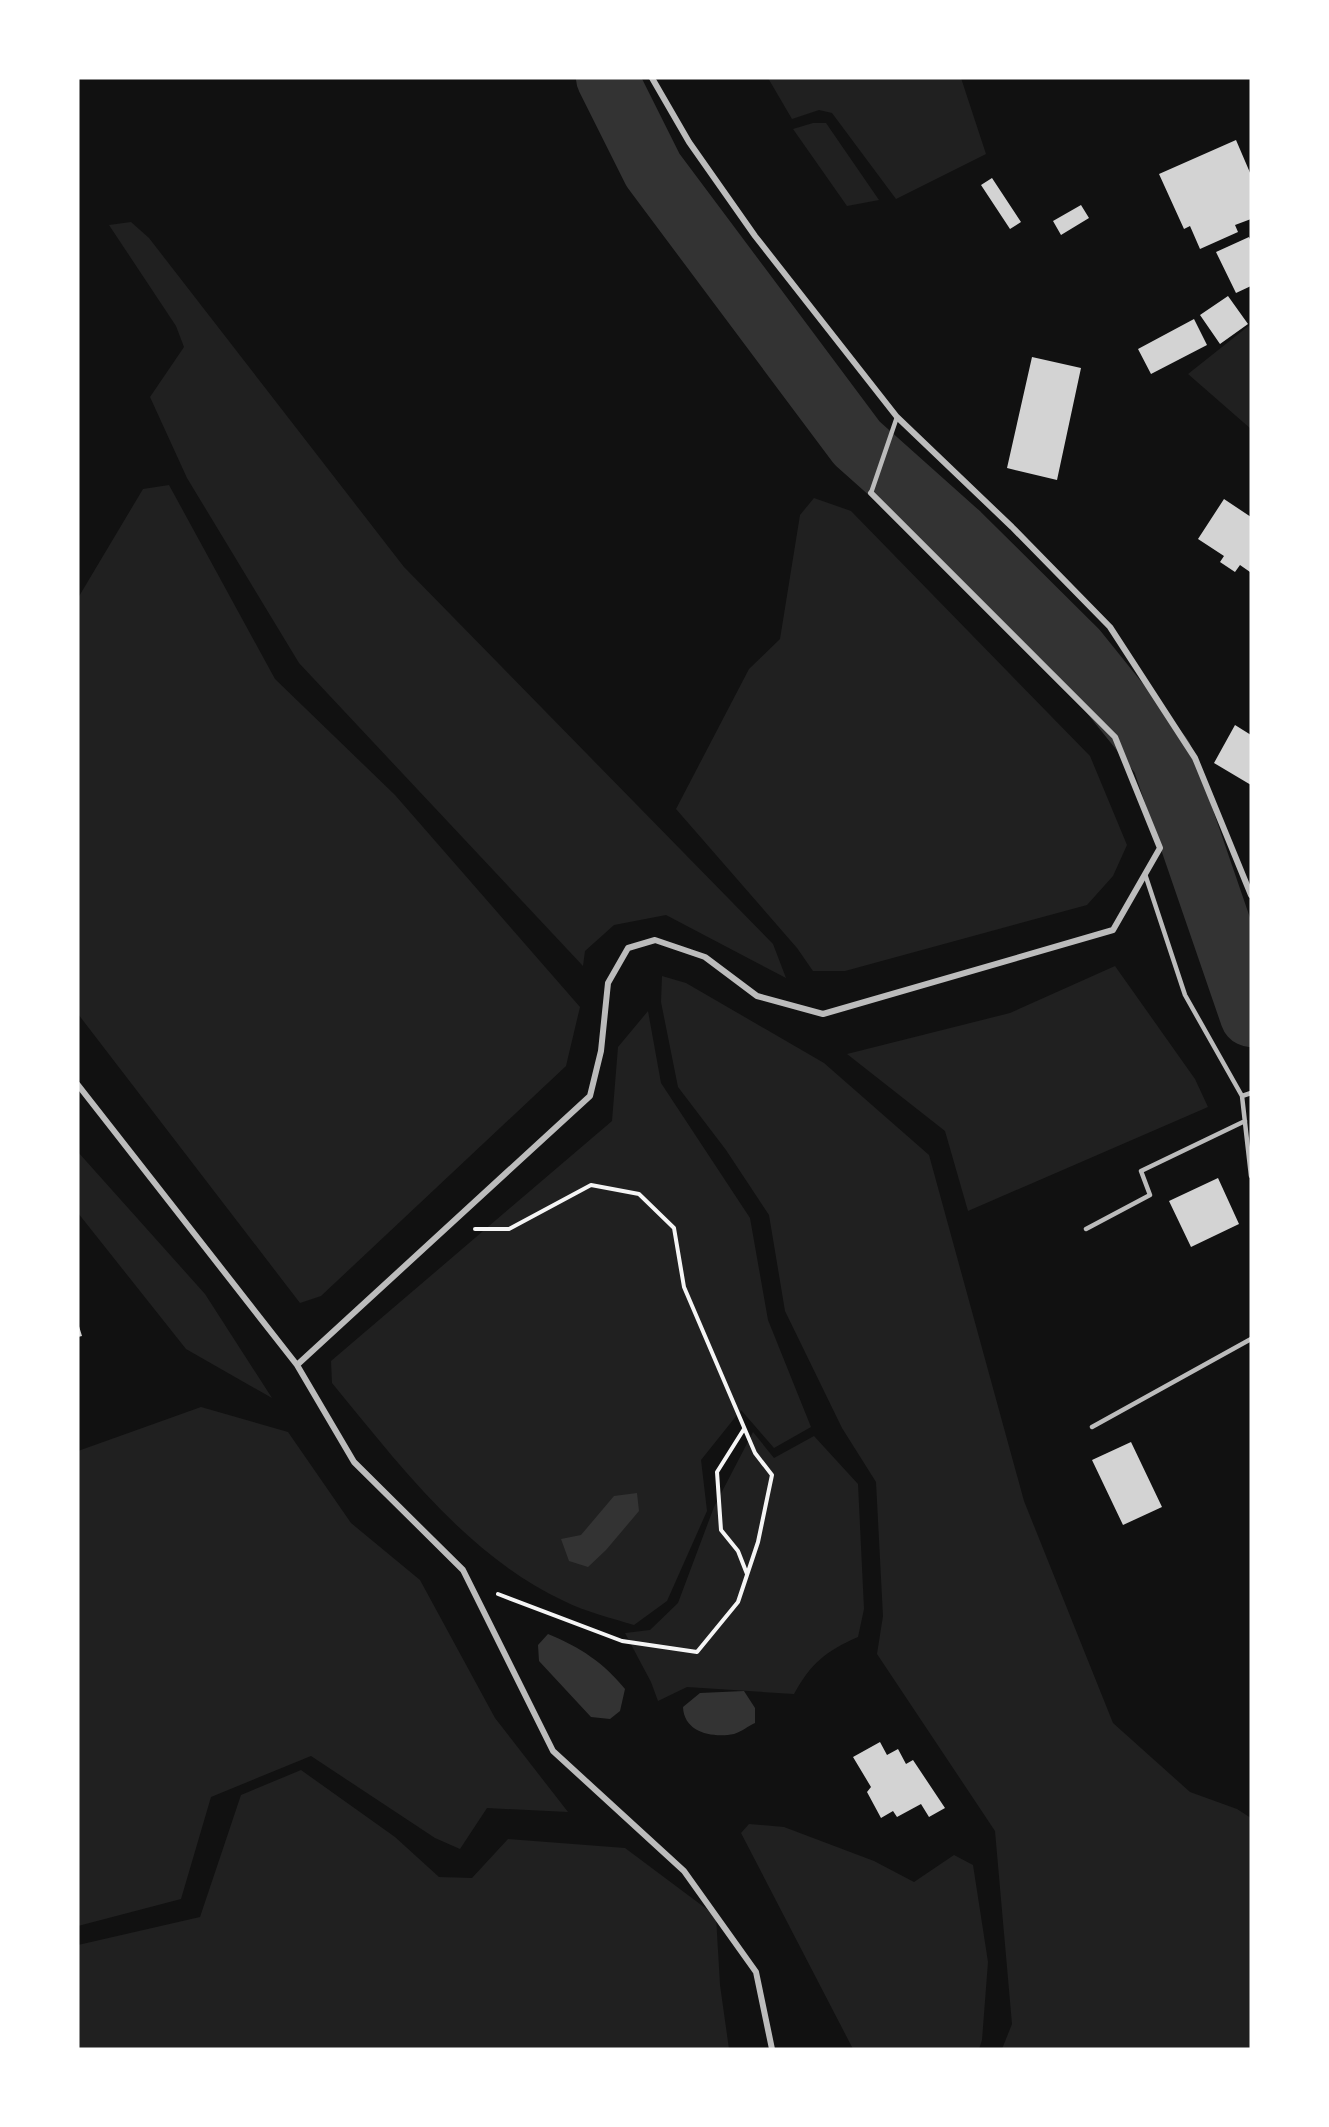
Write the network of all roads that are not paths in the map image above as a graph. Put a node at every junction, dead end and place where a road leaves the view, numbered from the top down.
1 (652, 78) edge
2 (897, 417) junction
3 (871, 493) joint
4 (1145, 874) junction
5 (1251, 895) edge
6 (78, 1085) edge
7 (1251, 1093) edge
8 (1243, 1096) junction
9 (1245, 1121) junction
10 (1251, 1176) edge
11 (1086, 1229) dead end
12 (1251, 1339) edge
13 (297, 1365) junction
14 (1092, 1427) dead end
15 (772, 2049) edge

1 - 2 street
2 - 3 lane
2 - 5 street
3 - 4 street
4 - 8 lane
4 - 13 street
6 - 13 street
7 - 8 lane
8 - 9 lane
9 - 10 lane
9 - 11 lane
12 - 14 lane
13 - 15 street

